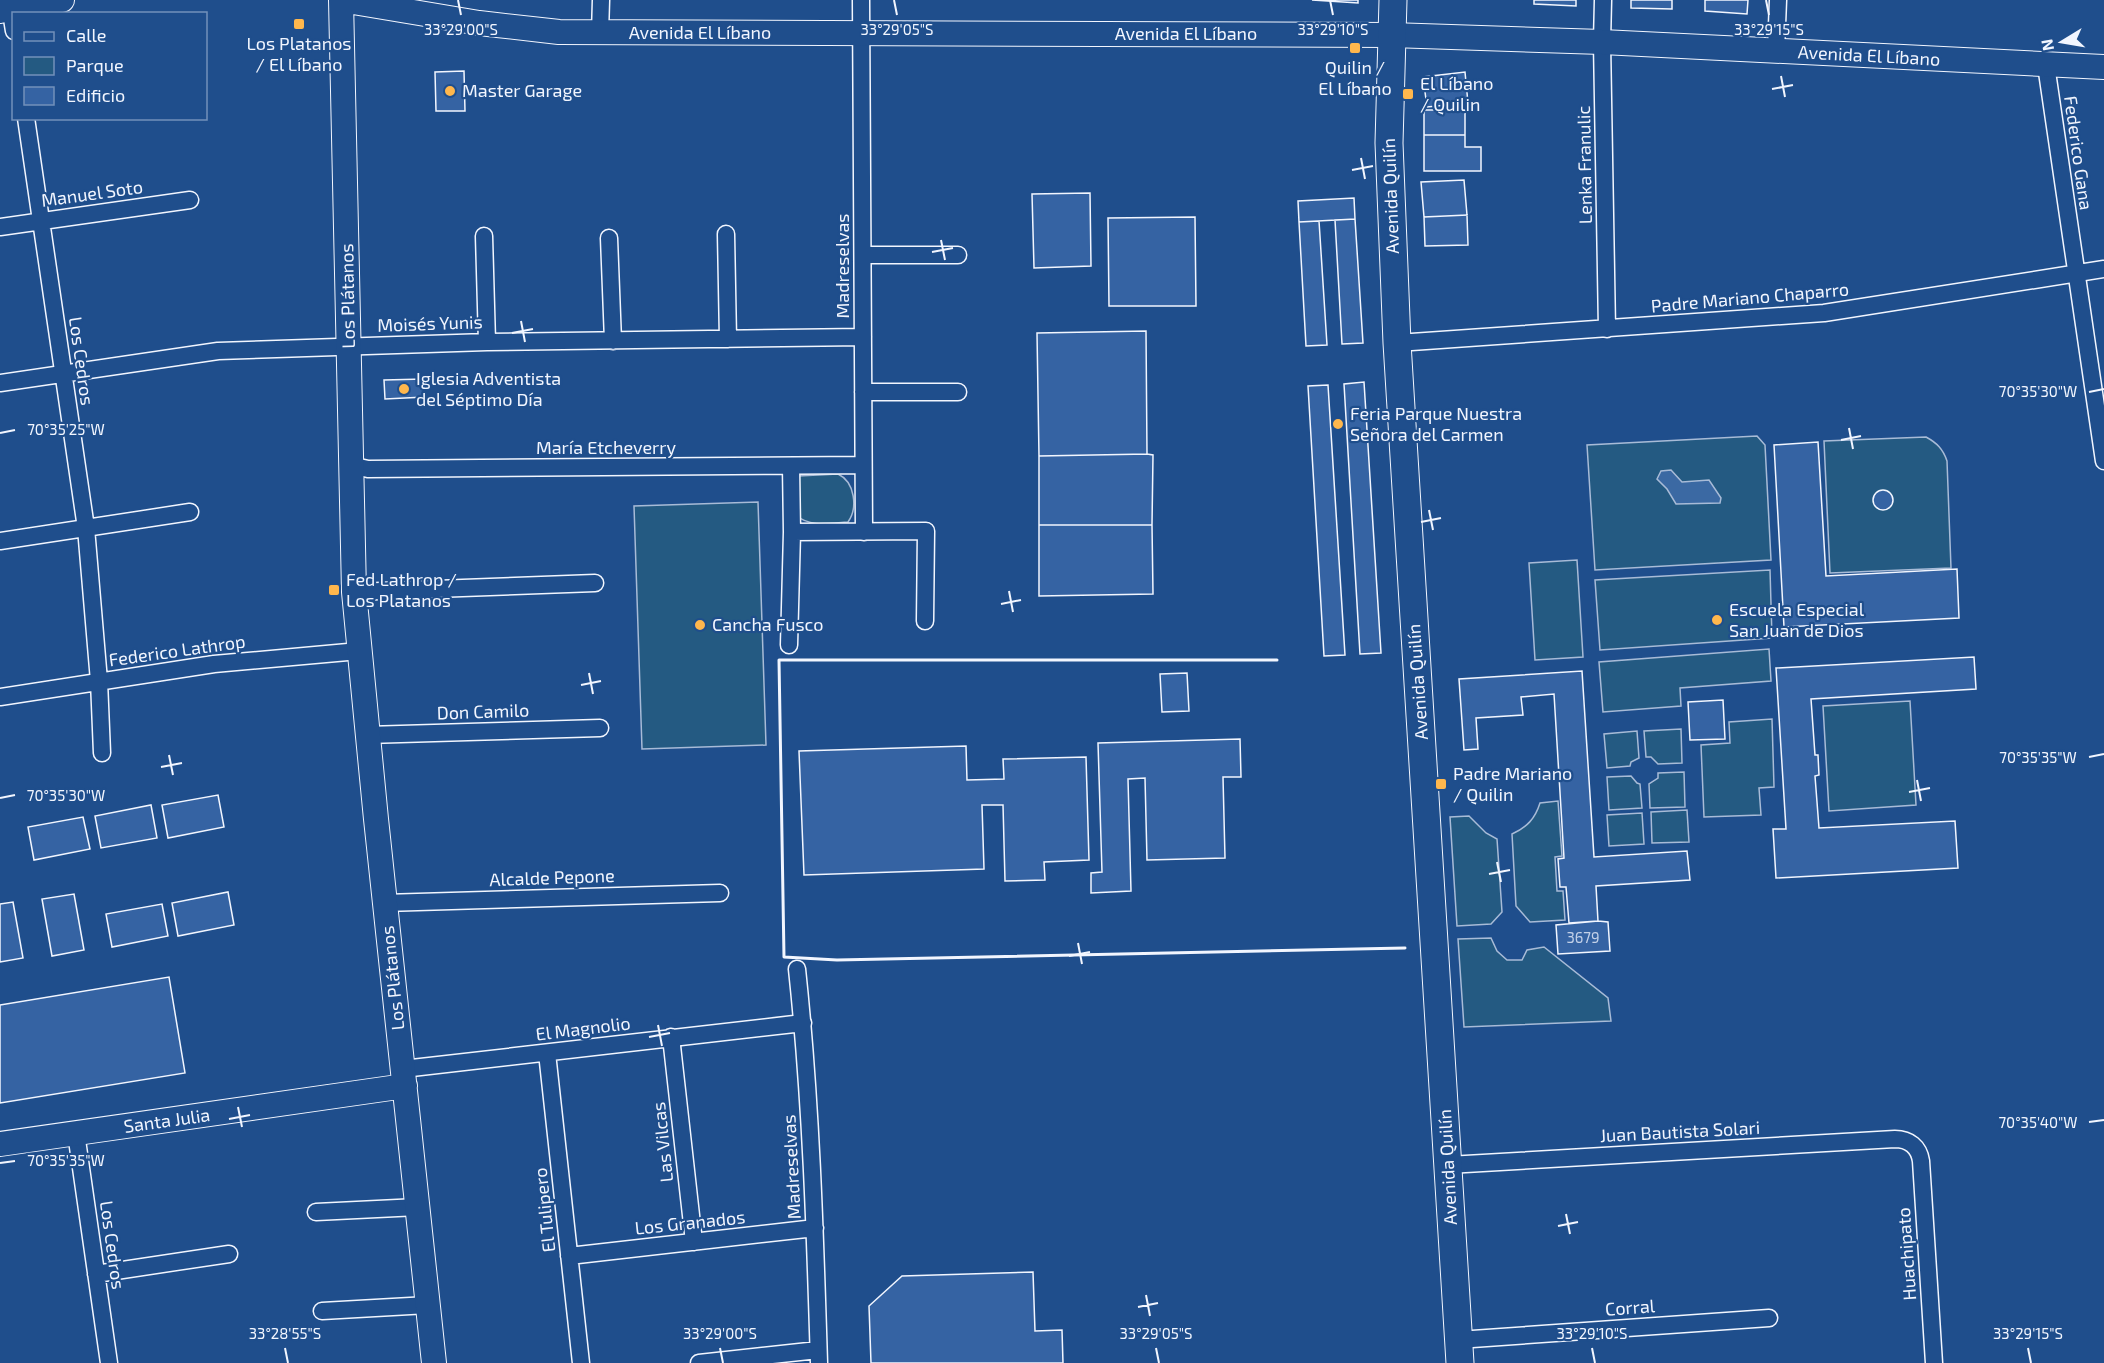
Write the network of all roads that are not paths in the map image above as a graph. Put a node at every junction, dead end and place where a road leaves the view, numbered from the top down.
1 (62, 0) edge
2 (341, 0) edge
3 (601, 0) edge
4 (861, 0) edge
5 (1393, 0) edge
6 (1603, 0) edge
7 (1778, 0) edge
8 (12, 12) edge
9 (600, 33) junction
10 (862, 33) junction
11 (1391, 35) junction
12 (1602, 42) junction
13 (1776, 51) junction
14 (2046, 65) junction
15 (2104, 67) edge
16 (26, 120) edge
17 (190, 200) dead end
18 (41, 222) junction
19 (0, 228) edge
20 (726, 234) dead end
21 (484, 236) dead end
22 (609, 238) dead end
23 (863, 255) junction
24 (958, 255) dead end
25 (2104, 269) edge
26 (2076, 273) junction
27 (1607, 330) junction
28 (863, 337) junction
29 (728, 339) junction
30 (613, 340) junction
31 (487, 342) junction
32 (1397, 343) junction
33 (350, 346) junction
34 (64, 374) junction
35 (0, 383) edge
36 (863, 392) junction
37 (958, 392) dead end
38 (2103, 452) edge
39 (350, 465) junction
40 (863, 465) junction
41 (791, 466) junction
42 (190, 512) dead end
43 (86, 528) junction
44 (792, 532) junction
45 (864, 532) junction
46 (0, 541) edge
47 (595, 583) dead end
48 (354, 592) junction
49 (925, 621) dead end
50 (789, 645) dead end
51 (359, 651) junction
52 (99, 681) junction
53 (0, 696) edge
54 (600, 728) dead end
55 (368, 735) junction
56 (102, 753) dead end
57 (720, 893) dead end
58 (384, 903) junction
59 (797, 969) dead end
60 (803, 1023) junction
61 (670, 1037) junction
62 (547, 1053) junction
63 (404, 1078) junction
64 (75, 1133) junction
65 (0, 1144) edge
66 (1912, 1144) joint
67 (1448, 1165) junction
68 (418, 1207) junction
69 (316, 1212) dead end
70 (815, 1228) junction
71 (694, 1242) junction
72 (229, 1254) dead end
73 (569, 1256) junction
74 (96, 1274) junction
75 (428, 1305) junction
76 (322, 1311) dead end
77 (1769, 1318) dead end
78 (1459, 1352) edge
79 (818, 1356) edge
80 (109, 1363) edge
81 (434, 1363) edge
82 (581, 1363) edge
83 (699, 1363) edge
84 (1934, 1363) edge

1 - 8 main road
2 - 9 main road, Avenida El Líbano
2 - 33 main road, Los Plátanos
3 - 9 street
4 - 10 street, Madreselvas
5 - 11 main road, Avenida Quilín
6 - 12 street, Lenka Franulic
7 - 13 street
9 - 10 main road, Avenida El Líbano
10 - 11 main road, Avenida El Líbano
10 - 23 street, Madreselvas
11 - 12 main road, Avenida El Líbano
11 - 32 main road, Avenida Quilín
12 - 13 main road, Avenida El Líbano
12 - 27 street, Lenka Franulic
13 - 14 main road, Avenida El Líbano
14 - 15 main road, Avenida El Líbano
14 - 26 street, Federico Gana
16 - 18 street, Los Cedros
17 - 18 street, Manuel Soto
18 - 19 street, Manuel Soto
18 - 34 street, Los Cedros
20 - 29 street
21 - 31 street
22 - 30 street
23 - 24 street
23 - 28 street, Madreselvas
25 - 26 street, Padre Mariano Chaparro
26 - 27 street, Padre Mariano Chaparro
26 - 38 street, Federico Gana
27 - 32 street, Padre Mariano Chaparro
28 - 29 street, Moisés Yunis
28 - 36 street, Madreselvas
29 - 30 street, Moisés Yunis
30 - 31 street, Moisés Yunis
31 - 33 street, Moisés Yunis
32 - 67 main road, Avenida Quilín
33 - 34 street, Moisés Yunis
33 - 39 main road, Los Plátanos
34 - 35 street, Moisés Yunis
34 - 43 street, Los Cedros
36 - 37 street
36 - 40 street, Madreselvas
39 - 41 street, María Etcheverry
39 - 48 main road, Los Plátanos
40 - 41 street, María Etcheverry
40 - 45 street, Madreselvas
41 - 44 street
42 - 43 street
43 - 46 street
43 - 52 street, Los Cedros
44 - 45 street
44 - 50 street
45 - 49 street
47 - 48 street
48 - 51 main road, Los Plátanos
51 - 52 street, Federico Lathrop
51 - 55 main road, Los Plátanos
52 - 53 street, Federico Lathrop
52 - 56 street, Los Cedros
54 - 55 street, Don Camilo
55 - 58 main road, Los Plátanos
57 - 58 street, Alcalde Pepone
58 - 63 main road, Los Plátanos
59 - 60 street, Madreselvas
60 - 61 street, El Magnolio
60 - 70 street, Madreselvas
61 - 62 street, El Magnolio
61 - 71 street, Las Vilcas
62 - 63 street, El Magnolio
62 - 73 street, El Tulipero
63 - 64 main road, Santa Julia
63 - 68 main road, Los Plátanos
64 - 65 main road, Santa Julia
64 - 74 street, Los Cedros
66 - 67 street, Juan Bautista Solari
66 - 84 street, Huachipato
67 - 78 main road, Avenida Quilín
68 - 69 street
68 - 75 main road, Los Plátanos
70 - 71 street, Los Granados
70 - 79 street, Madreselvas
71 - 73 street, Los Granados
72 - 74 street
73 - 82 street, El Tulipero
74 - 80 street, Los Cedros
75 - 76 street
75 - 81 main road, Los Plátanos
77 - 78 street, Corral
79 - 83 street

